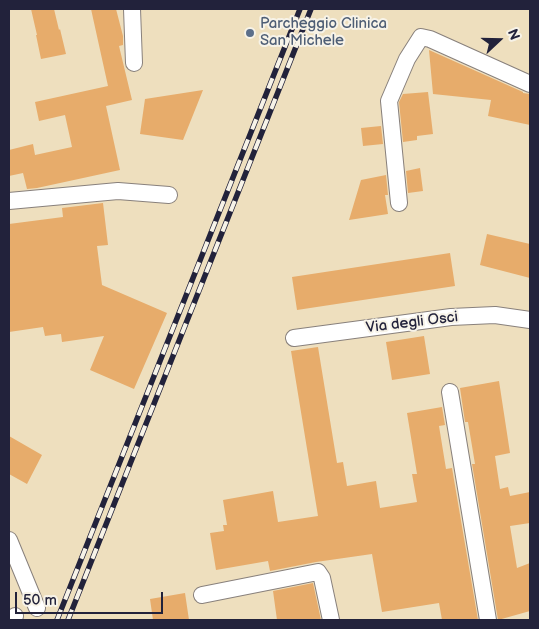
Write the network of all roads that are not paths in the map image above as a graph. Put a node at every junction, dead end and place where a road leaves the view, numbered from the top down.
1 (132, 9) edge
2 (134, 64) dead end
3 (530, 84) edge
4 (169, 195) dead end
5 (9, 201) edge
6 (399, 203) dead end
7 (530, 320) edge
8 (294, 338) dead end
9 (450, 392) dead end
10 (9, 540) edge
11 (202, 595) dead end
12 (37, 608) dead end
13 (331, 620) edge
14 (488, 620) edge

1 - 2 street
3 - 6 street
4 - 5 street
7 - 8 street, Via degli Osci
9 - 14 street
10 - 12 street
11 - 13 street

